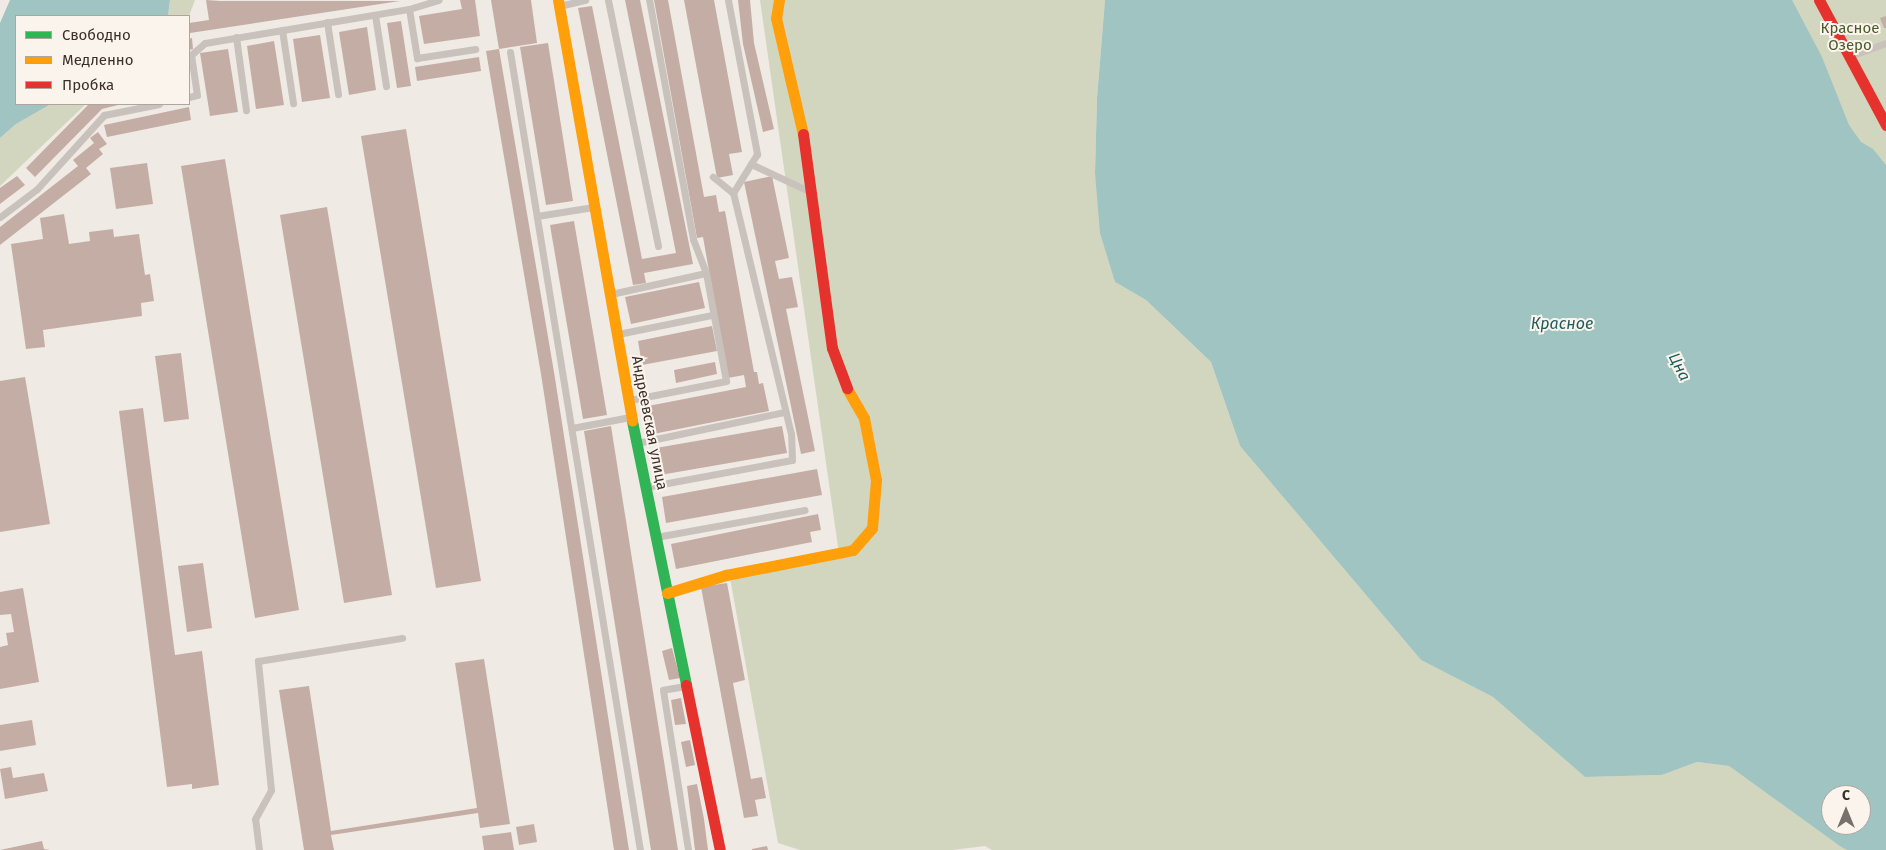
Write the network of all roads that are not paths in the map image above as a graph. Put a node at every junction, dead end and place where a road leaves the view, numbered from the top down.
1 (439, 0) edge
2 (585, 0) edge
3 (608, 0) edge
4 (650, 0) edge
5 (728, 0) edge
6 (778, 0) edge
7 (1819, 0) edge
8 (558, 3) edge
9 (409, 9) junction
10 (375, 15) junction
11 (327, 22) junction
12 (282, 30) junction
13 (236, 37) junction
14 (1886, 43) edge
15 (475, 49) dead end
16 (510, 52) dead end
17 (1849, 56) junction
18 (386, 86) dead end
19 (338, 94) dead end
20 (190, 97) edge
21 (293, 103) dead end
22 (153, 105) edge
23 (246, 110) dead end
24 (1886, 125) edge
25 (751, 164) junction
26 (713, 177) dead end
27 (811, 192) junction
28 (732, 193) junction
29 (593, 206) junction
30 (537, 216) junction
31 (0, 217) edge
32 (658, 246) dead end
33 (706, 273) junction
34 (609, 294) junction
35 (711, 315) junction
36 (616, 334) junction
37 (628, 400) junction
38 (784, 412) junction
39 (631, 417) junction
40 (572, 428) junction
41 (636, 444) junction
42 (646, 487) junction
43 (806, 510) dead end
44 (656, 537) junction
45 (667, 593) junction
46 (402, 638) dead end
47 (686, 686) junction
48 (260, 850) edge
49 (640, 850) edge
50 (688, 850) edge
51 (720, 850) edge

1 - 9 lane
2 - 8 lane
3 - 32 lane
4 - 33 lane
5 - 25 lane
6 - 27 street
7 - 17 street
8 - 29 street, Андреевская улица
9 - 10 lane
9 - 15 lane
10 - 11 lane
10 - 18 lane
11 - 12 lane
11 - 19 lane
12 - 13 lane
12 - 21 lane
13 - 20 lane
13 - 23 lane
14 - 17 lane
16 - 30 lane
17 - 24 street
22 - 31 lane
25 - 27 lane
25 - 28 lane
26 - 28 lane
27 - 45 street
28 - 38 lane
29 - 30 lane
29 - 34 street, Андреевская улица
30 - 40 lane
33 - 34 lane
33 - 35 lane
34 - 36 street, Андреевская улица
35 - 36 lane
35 - 37 lane
36 - 37 street, Андреевская улица
37 - 39 street, Андреевская улица
38 - 41 lane
38 - 42 lane
39 - 40 lane
39 - 41 street, Андреевская улица
40 - 49 lane
41 - 42 street, Андреевская улица
42 - 44 street, Андреевская улица
43 - 44 lane
44 - 45 street, Андреевская улица
45 - 47 street, Андреевская улица
46 - 48 lane
47 - 50 lane
47 - 51 street, Андреевская улица

